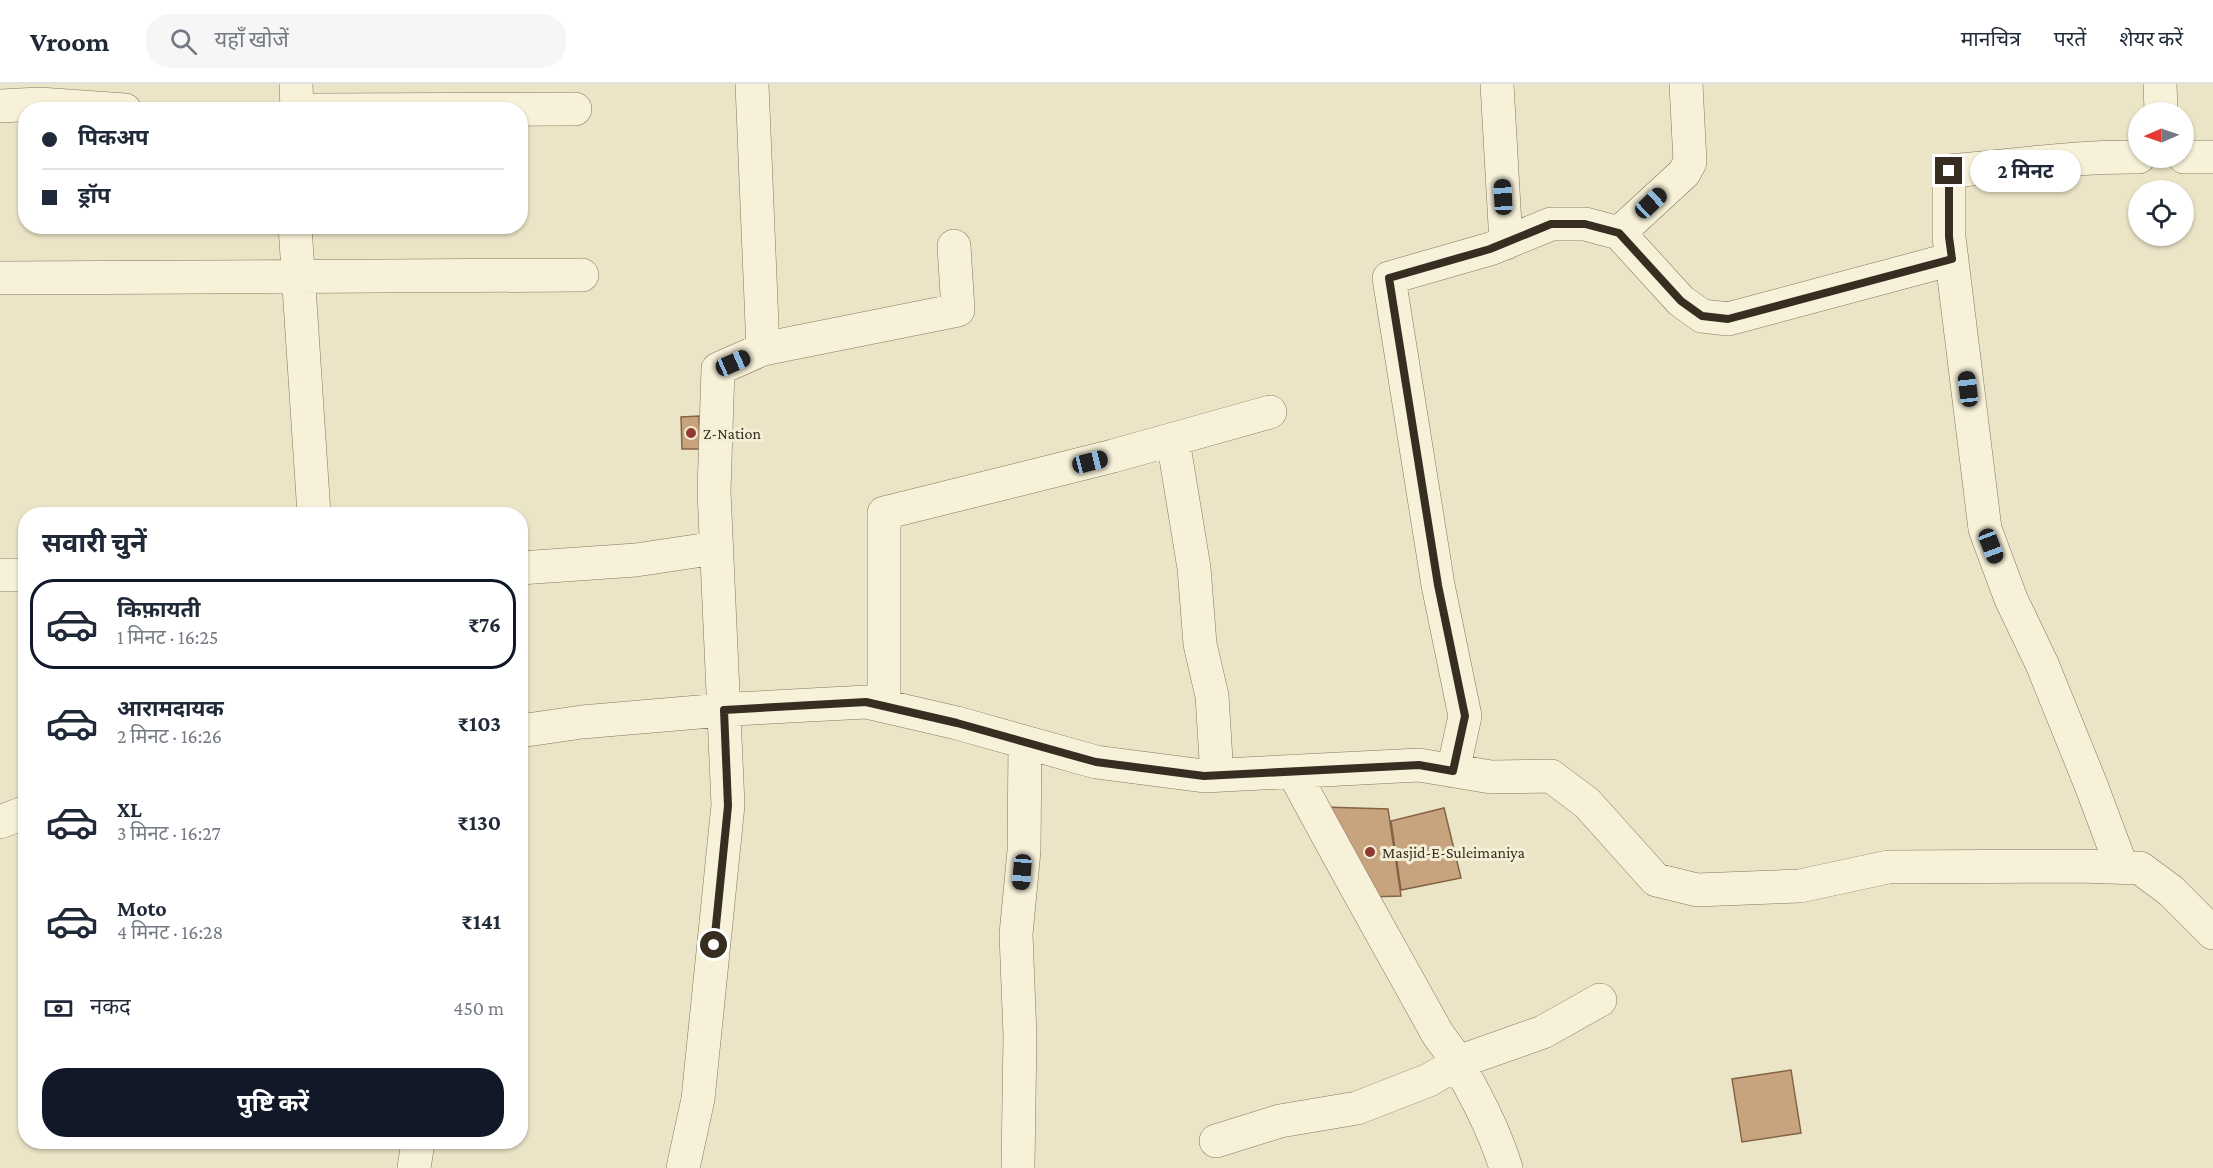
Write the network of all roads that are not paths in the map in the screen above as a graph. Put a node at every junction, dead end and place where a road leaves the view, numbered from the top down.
1 (296, 84) edge
2 (752, 84) edge
3 (1497, 84) edge
4 (1686, 84) edge
5 (2160, 84) edge
6 (297, 102) edge
7 (2160, 102) edge
8 (18, 105) edge
9 (0, 106) edge
10 (528, 109) edge
11 (575, 109) dead end
12 (2128, 157) edge
13 (2194, 157) edge
14 (2213, 157) edge
15 (1619, 233) junction
16 (295, 234) edge
17 (1506, 243) junction
18 (954, 246) dead end
19 (1952, 259) junction
20 (582, 275) dead end
21 (298, 276) junction
22 (0, 278) edge
23 (763, 349) junction
24 (1270, 412) dead end
25 (1173, 440) junction
26 (314, 507) edge
27 (716, 548) junction
28 (528, 567) edge
29 (0, 575) edge
30 (18, 575) edge
31 (884, 706) junction
32 (724, 710) junction
33 (528, 730) edge
34 (1025, 743) junction
35 (1293, 771) junction
36 (1453, 771) junction
37 (1217, 776) junction
38 (18, 815) edge
39 (0, 822) edge
40 (2122, 868) junction
41 (2213, 933) edge
42 (1600, 1000) dead end
43 (1457, 1063) junction
44 (1216, 1141) dead end
45 (417, 1149) edge
46 (1018, 1165) dead end
47 (414, 1168) edge
48 (683, 1168) edge
49 (1506, 1168) edge

1 - 6 street
2 - 23 street
3 - 17 street
4 - 15 street
5 - 7 street
8 - 9 street
10 - 11 street
12 - 19 street
13 - 14 street
15 - 17 street
15 - 19 street
16 - 21 street
17 - 36 street
18 - 23 street
19 - 40 street
20 - 21 street
21 - 22 street
21 - 26 street
23 - 27 street
24 - 25 street
25 - 31 street
25 - 37 street
27 - 28 street
27 - 32 street
29 - 30 street
31 - 32 street
31 - 34 street
32 - 33 street
32 - 48 street
34 - 37 street
34 - 46 street
35 - 36 street
35 - 37 street
35 - 43 street
36 - 40 street
38 - 39 street
40 - 41 street
42 - 43 street
43 - 44 street
43 - 49 street
45 - 47 street

